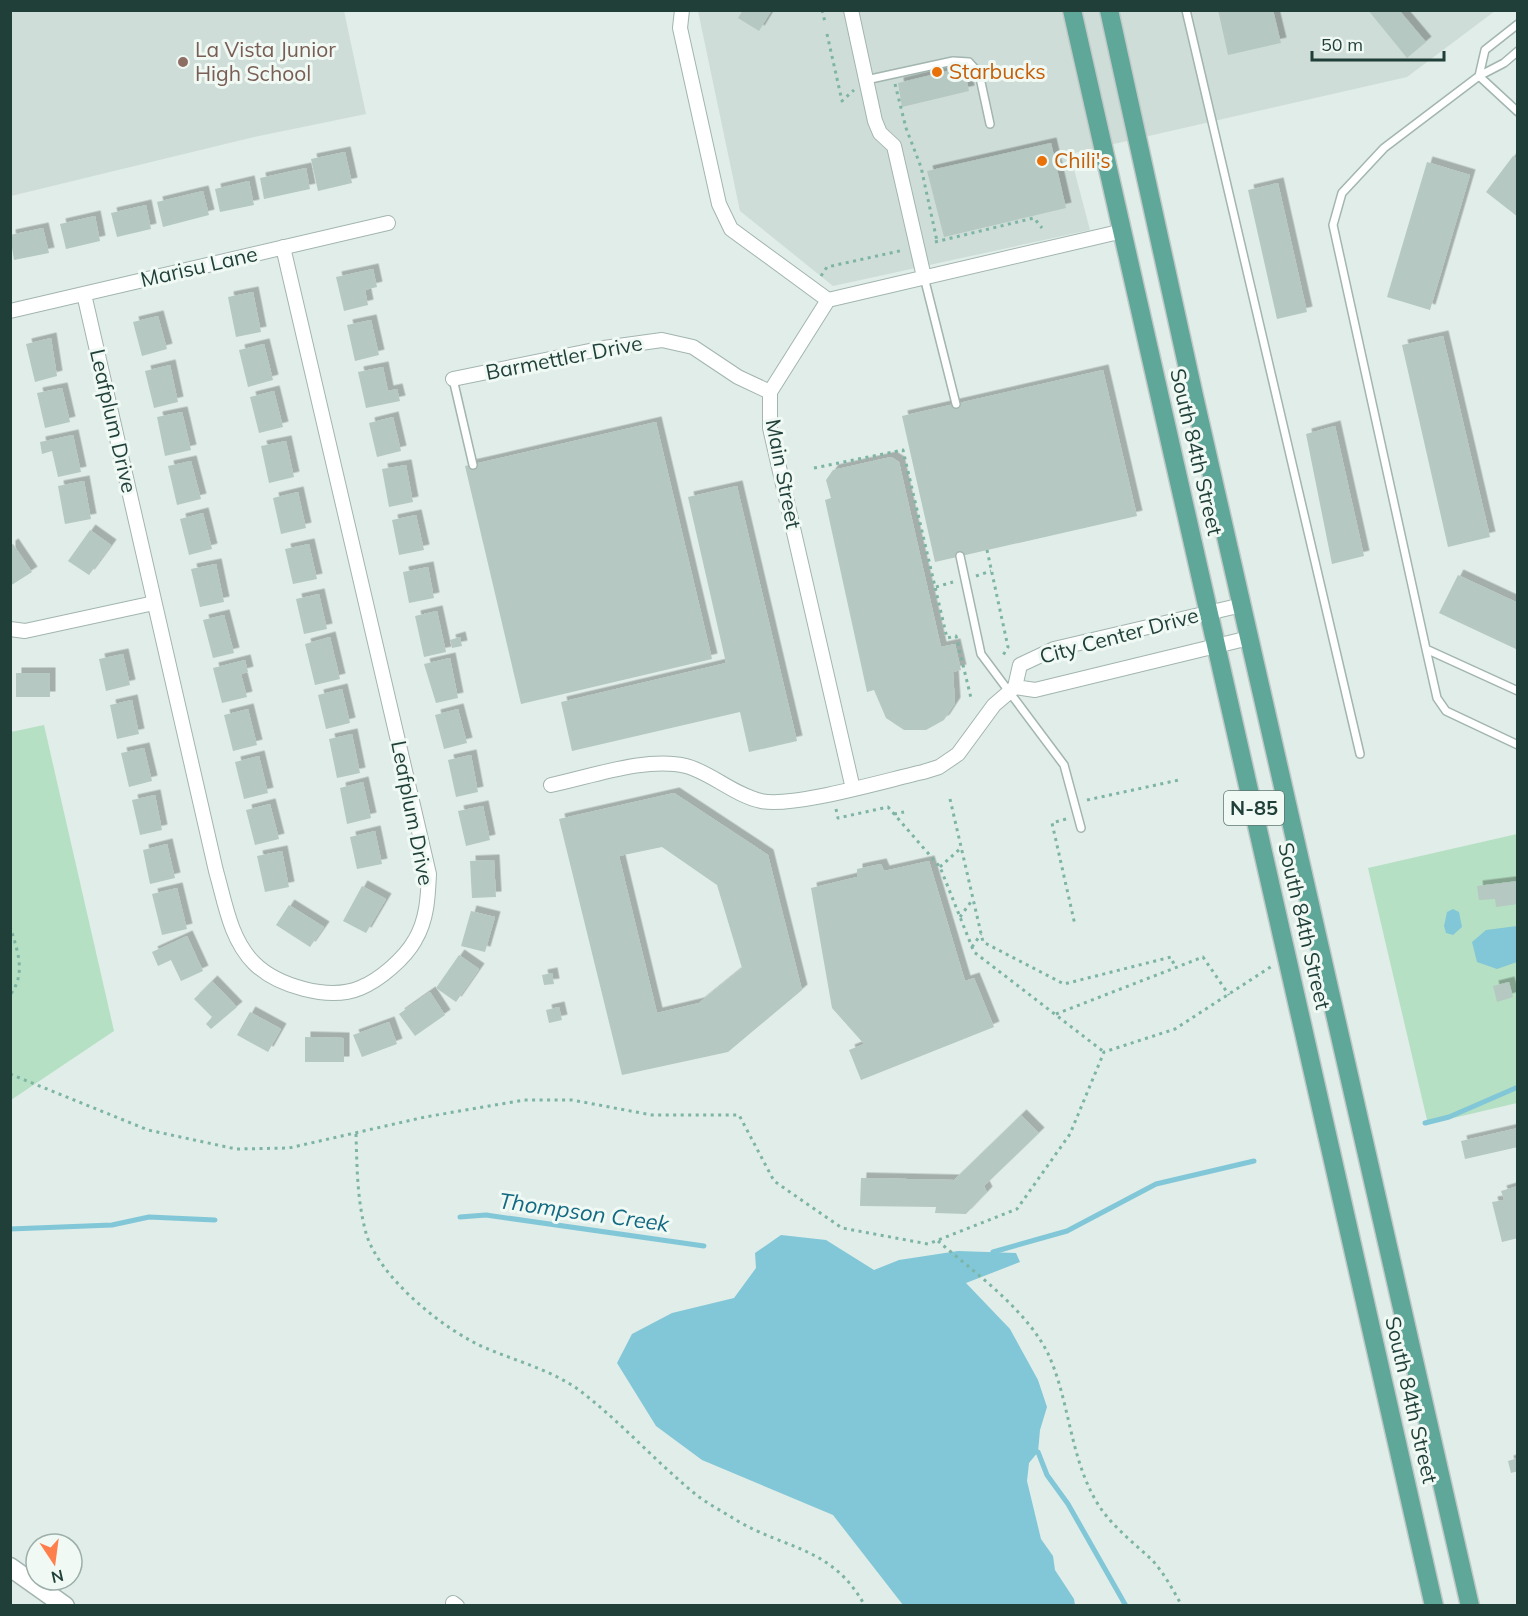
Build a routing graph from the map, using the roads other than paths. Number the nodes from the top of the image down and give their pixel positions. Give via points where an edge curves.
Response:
1 (682, 10) edge
2 (851, 10) edge
3 (1072, 10) edge
4 (1109, 10) edge
5 (1186, 10) edge
6 (1518, 24) edge
7 (1518, 51) edge
8 (1479, 76) junction
9 (861, 84) junction
10 (1518, 112) edge
11 (990, 124) dead end
12 (388, 223) dead end
13 (1123, 231) junction
14 (283, 247) junction
15 (924, 277) junction
16 (84, 294) junction
17 (828, 300) junction
18 (10, 311) edge
19 (453, 379) joint
20 (770, 392) junction
21 (956, 404) dead end
22 (472, 465) dead end
23 (960, 556) dead end
24 (154, 603) junction
25 (1242, 605) junction
26 (1210, 613) junction
27 (10, 629) edge
28 (1249, 638) junction
29 (1217, 645) junction
30 (1426, 649) junction
31 (1011, 690) junction
32 (1518, 691) edge
33 (1518, 745) edge
34 (1360, 754) dead end
35 (551, 785) dead end
36 (853, 789) junction
37 (1081, 828) dead end
38 (10, 1567) edge
39 (65, 1605) edge
40 (1434, 1605) edge
41 (1470, 1605) edge

1 - 17 street via 680,28 719,204 731,229
2 - 9 street
3 - 13 main road, South 84th Street / N-85
4 - 25 main road, South 84th Street / N-85
5 - 34 lane
6 - 8 lane via 1485,50
7 - 8 lane
8 - 10 lane
8 - 30 lane via 1384,148 1342,193 1334,225
9 - 11 lane via 965,61 979,73
9 - 15 street via 877,127 894,146
12 - 14 street, Marisu Lane
13 - 15 street
13 - 26 main road, South 84th Street / N-85
14 - 16 street, Marisu Lane
14 - 24 street, Leafplum Drive via 429,874 428,905 415,941 389,970 360,989 321,993 284,983 254,963 233,933
15 - 17 street
15 - 21 lane
16 - 18 street, Marisu Lane
16 - 24 street, Leafplum Drive
17 - 20 street, Main Street
19 - 20 street, Barmettler Drive via 662,340 693,347 738,377
19 - 22 lane
20 - 36 street, Main Street via 770,428
23 - 31 lane via 981,654
24 - 27 street via 25,631
25 - 26 street, City Center Drive
25 - 28 main road, South 84th Street / N-85
26 - 29 main road, South 84th Street / N-85
26 - 31 street, City Center Drive via 1054,649 1020,665
28 - 29 street, City Center Drive
28 - 41 main road, South 84th Street / N-85
29 - 31 street, City Center Drive via 1035,690
29 - 40 main road, South 84th Street / N-85
30 - 32 lane
30 - 33 lane via 1437,698 1446,711
31 - 36 street, City Center Drive via 950,760 922,772
31 - 37 lane via 1064,765
35 - 36 street, City Center Drive via 653,763 687,766 726,788 761,801 789,801
38 - 39 street

